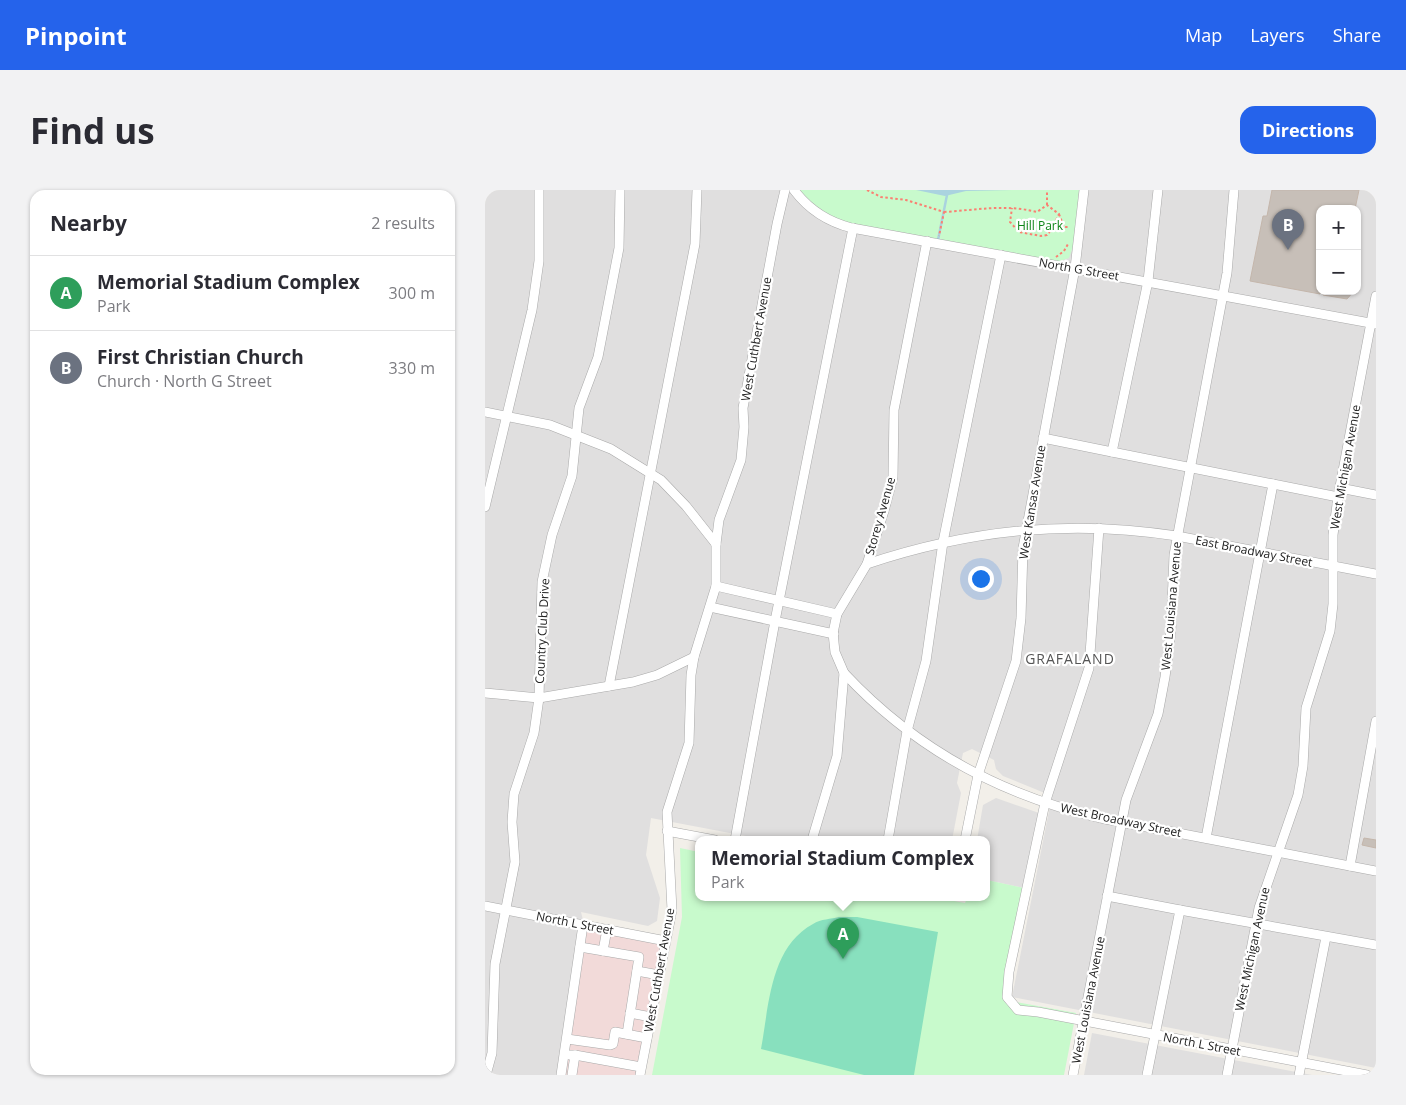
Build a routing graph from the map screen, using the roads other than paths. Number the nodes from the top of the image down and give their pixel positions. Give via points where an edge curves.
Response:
1 (539, 190) edge
2 (620, 190) edge
3 (697, 190) edge
4 (785, 190) edge
5 (794, 190) edge
6 (1084, 190) edge
7 (1158, 190) edge
8 (1234, 190) edge
9 (853, 228) junction
10 (927, 241) junction
11 (1001, 255) junction
12 (1075, 268) junction
13 (1148, 281) junction
14 (1223, 295) junction
15 (1376, 296) edge
16 (1373, 324) edge
17 (485, 412) edge
18 (507, 417) junction
19 (576, 435) junction
20 (1043, 438) junction
21 (1112, 452) junction
22 (1190, 468) junction
23 (651, 474) junction
24 (1273, 484) junction
25 (1339, 492) junction
26 (1376, 495) edge
27 (485, 507) edge
28 (1099, 528) junction
29 (1026, 530) junction
30 (1177, 536) junction
31 (943, 542) junction
32 (716, 544) junction
33 (1261, 552) junction
34 (867, 564) junction
35 (1334, 566) junction
36 (1376, 574) edge
37 (716, 586) junction
38 (779, 601) junction
39 (710, 607) junction
40 (837, 614) junction
41 (775, 622) junction
42 (834, 634) junction
43 (694, 657) junction
44 (844, 673) junction
45 (609, 686) junction
46 (485, 693) edge
47 (539, 698) junction
48 (1376, 721) edge
49 (907, 731) junction
50 (978, 774) junction
51 (1045, 803) junction
52 (1122, 822) junction
53 (667, 831) junction
54 (695, 836) edge
55 (736, 836) edge
56 (813, 836) edge
57 (889, 836) edge
58 (966, 836) edge
59 (1206, 838) junction
60 (1279, 852) junction
61 (1349, 866) junction
62 (1376, 871) edge
63 (1107, 896) junction
64 (485, 906) edge
65 (506, 910) junction
66 (1180, 910) junction
67 (1256, 924) junction
68 (583, 925) junction
69 (607, 929) junction
70 (1327, 937) junction
71 (666, 941) junction
72 (1376, 945) edge
73 (580, 947) junction
74 (603, 950) junction
75 (637, 971) junction
76 (659, 974) junction
77 (631, 1013) junction
78 (651, 1017) junction
79 (1084, 1021) junction
80 (627, 1034) junction
81 (1155, 1035) junction
82 (567, 1038) junction
83 (647, 1038) junction
84 (1232, 1049) junction
85 (564, 1054) junction
86 (575, 1055) junction
87 (1301, 1062) junction
88 (641, 1071) edge
89 (486, 1075) edge
90 (561, 1075) edge
91 (572, 1075) edge
92 (1073, 1075) edge
93 (1147, 1075) edge
94 (1227, 1075) edge
95 (1299, 1075) edge
96 (1367, 1075) edge

1 - 18 street via 539,261 532,310
2 - 19 street, Country Club Drive via 619,248 598,357 579,408
3 - 23 street via 695,244
4 - 32 street, West Cuthbert Avenue via 743,408 741,460 719,520
5 - 9 street, North G Street via 817,213
6 - 12 street, West Kansas Avenue
7 - 13 street
8 - 14 street, West Louisiana Avenue
9 - 10 street, North G Street
9 - 38 street
10 - 11 street, North G Street
10 - 34 street, Storey Avenue via 894,410 893,476
11 - 12 street, North G Street
11 - 31 street
12 - 13 street, North G Street
12 - 20 street, West Kansas Avenue
13 - 14 street, North G Street
13 - 21 street
14 - 16 street, North G Street
14 - 22 street, West Louisiana Avenue
15 - 16 street, West Michigan Avenue
16 - 25 street, West Michigan Avenue
17 - 18 street
18 - 19 street via 550,425
18 - 27 street
19 - 23 street via 611,449
19 - 47 street, Country Club Drive via 572,476 552,535 542,582
20 - 21 street
20 - 29 street, West Kansas Avenue
21 - 22 street
22 - 24 street
22 - 30 street, West Louisiana Avenue
23 - 32 street via 686,506
23 - 45 street
24 - 25 street
24 - 33 street
25 - 26 street
25 - 35 street, West Michigan Avenue via 1333,535
28 - 29 street, East Broadway Street
28 - 30 street, East Broadway Street
28 - 51 street via 1089,668
29 - 31 street, East Broadway Street
29 - 50 street, West Kansas Avenue via 1016,661
30 - 33 street, East Broadway Street
30 - 52 street, West Louisiana Avenue via 1171,631 1158,714 1132,784
31 - 34 street, East Broadway Street
31 - 49 street via 926,661
32 - 37 street, West Cuthbert Avenue
33 - 35 street, East Broadway Street
33 - 59 street
34 - 40 street, Storey Avenue
35 - 36 street, East Broadway Street
35 - 60 street, West Michigan Avenue via 1330,631 1305,708 1303,766 1298,795
37 - 38 street
37 - 39 street, West Cuthbert Avenue
38 - 40 street
38 - 41 street
39 - 41 street
39 - 43 street, West Cuthbert Avenue
40 - 42 street, Storey Avenue
41 - 42 street
41 - 55 street
42 - 44 street, Storey Avenue via 835,652
43 - 45 street via 657,675
43 - 53 street, West Cuthbert Avenue via 689,742 667,812
44 - 49 street, West Broadway Street via 867,698
44 - 56 street, Storey Avenue via 837,756
45 - 47 street
46 - 47 street
47 - 65 street, Country Club Drive via 535,733 514,794 515,862
48 - 61 street
49 - 50 street, West Broadway Street
49 - 57 street
50 - 51 street, West Broadway Street
50 - 58 street, West Kansas Avenue
51 - 52 street, West Broadway Street
51 - 79 street, North L Street via 1009,972 1007,997 1018,1010
52 - 59 street, West Broadway Street
52 - 63 street, West Louisiana Avenue
53 - 54 street
53 - 71 street, West Cuthbert Avenue via 671,910
59 - 60 street, West Broadway Street
60 - 61 street, West Broadway Street
60 - 67 street, West Michigan Avenue via 1265,887
61 - 62 street, West Broadway Street
63 - 66 street
63 - 79 street, West Louisiana Avenue
64 - 65 street, North L Street
65 - 68 street, North L Street
65 - 89 street, Country Club Drive via 495,964 492,1053
66 - 67 street
66 - 81 street
67 - 70 street
67 - 84 street, West Michigan Avenue
68 - 69 street, North L Street
68 - 73 street
69 - 71 street, North L Street
69 - 74 street
70 - 72 street
70 - 87 street
71 - 76 street, West Cuthbert Avenue
73 - 74 street
73 - 82 street
74 - 75 street via 637,956
75 - 76 street
75 - 77 street
76 - 78 street, West Cuthbert Avenue
77 - 78 street
77 - 80 street
78 - 83 street, West Cuthbert Avenue
79 - 81 street, North L Street
79 - 92 street, West Louisiana Avenue
80 - 82 street via 615,1032 610,1045
80 - 83 street
81 - 84 street, North L Street
81 - 93 street
82 - 85 street
83 - 88 street, West Cuthbert Avenue
84 - 87 street, North L Street
84 - 94 street, West Michigan Avenue
85 - 86 street
85 - 90 street
86 - 88 street
86 - 91 street
87 - 95 street
87 - 96 street, North L Street

